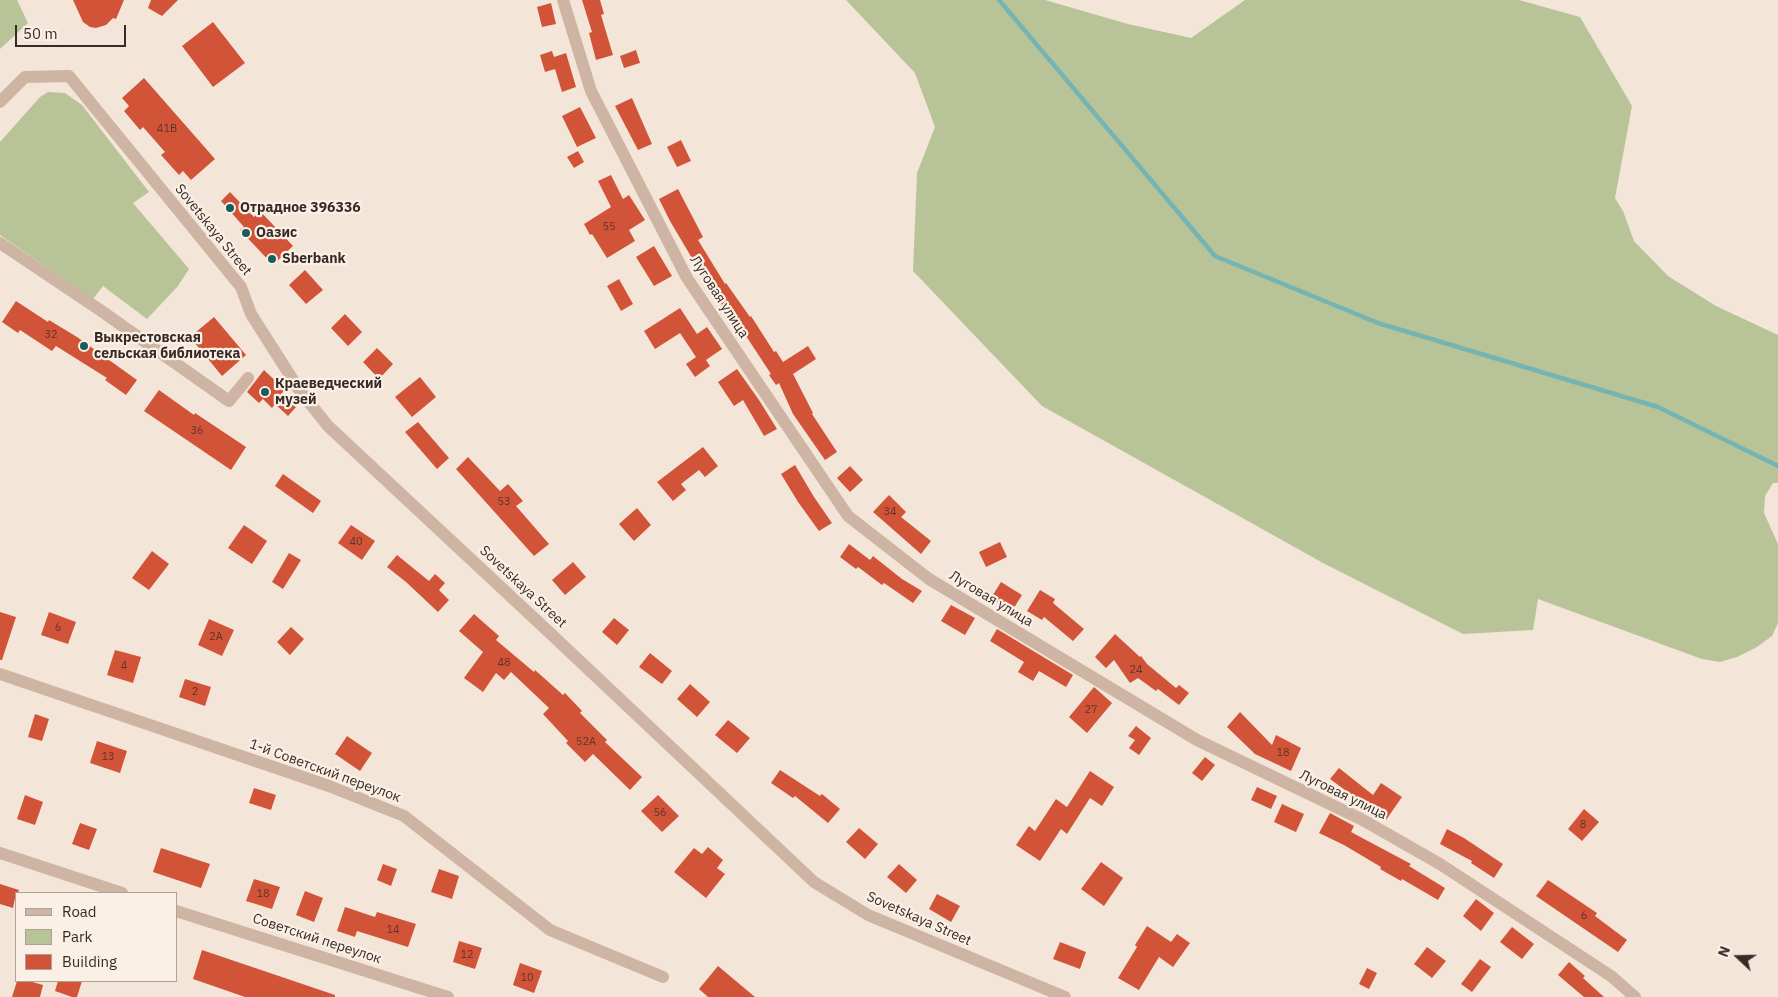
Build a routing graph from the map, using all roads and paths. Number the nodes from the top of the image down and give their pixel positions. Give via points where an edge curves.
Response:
1 (563, 0) edge
2 (0, 102) edge
3 (0, 243) edge
4 (248, 378) dead end
5 (0, 674) edge
6 (0, 853) edge
7 (119, 892) edge
8 (178, 912) edge
9 (663, 977) dead end
10 (448, 997) edge
11 (1065, 997) edge
12 (1634, 997) edge

1 - 12 street, Луговая улица via 591,91 687,278 848,516 929,579 1197,740 1361,819 1440,864 1611,976
2 - 11 street, Sovetskaya Street via 25,77 69,76 241,287 251,314 300,391 328,426 814,882 868,915
3 - 4 street via 229,401
5 - 9 street, 1-й Советский переулок via 330,786 404,816 550,930
6 - 7 street
8 - 10 street, Советский переулок

